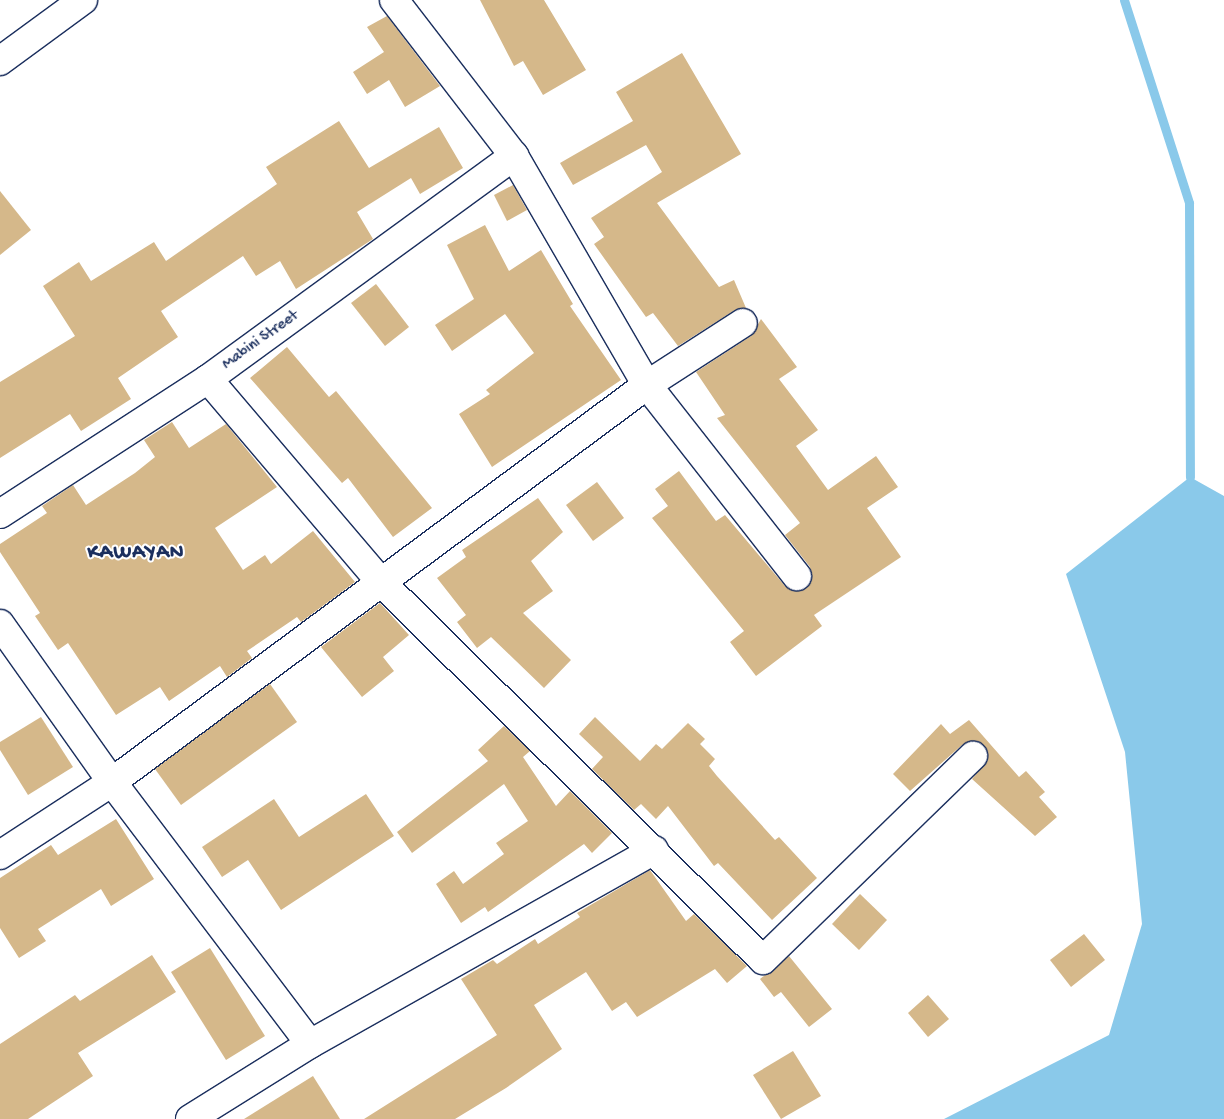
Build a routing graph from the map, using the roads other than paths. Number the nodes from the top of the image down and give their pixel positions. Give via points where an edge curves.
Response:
1 (83, 0) edge
2 (394, 0) edge
3 (0, 61) edge
4 (514, 156) junction
5 (743, 324) dead end
6 (208, 379) junction
7 (647, 384) junction
8 (0, 514) edge
9 (797, 576) dead end
10 (380, 582) junction
11 (0, 624) edge
12 (973, 756) dead end
13 (112, 782) junction
14 (654, 850) junction
15 (0, 856) edge
16 (310, 1044) junction
17 (190, 1119) edge

1 - 3 street
2 - 4 street
4 - 6 street, Mabini Street
4 - 7 street
5 - 7 street
6 - 8 street, Mabini Street
6 - 10 street
7 - 9 street
7 - 10 street
10 - 13 street
10 - 14 street
11 - 13 street
12 - 14 street via 763,960
13 - 15 street
13 - 16 street
14 - 16 street
16 - 17 street

